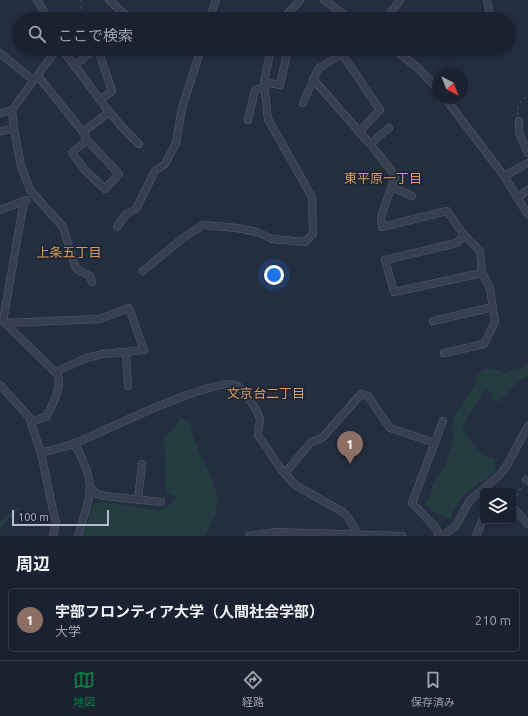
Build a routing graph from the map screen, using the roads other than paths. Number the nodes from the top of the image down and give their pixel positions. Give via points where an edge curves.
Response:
1 (37, 0) edge
2 (109, 0) edge
3 (216, 0) edge
4 (300, 0) edge
5 (324, 0) edge
6 (400, 0) edge
7 (487, 0) edge
8 (44, 12) edge
9 (122, 12) edge
10 (212, 12) edge
11 (289, 12) edge
12 (340, 12) edge
13 (391, 12) edge
14 (490, 12) edge
15 (0, 53) edge
16 (52, 56) edge
17 (67, 56) edge
18 (87, 56) edge
19 (100, 56) edge
20 (198, 56) edge
21 (270, 56) edge
22 (286, 56) edge
23 (338, 56) edge
24 (348, 56) edge
25 (403, 56) edge
26 (75, 65) junction
27 (35, 78) junction
28 (313, 79) junction
29 (432, 83) edge
30 (264, 84) junction
31 (101, 100) junction
32 (303, 103) dead end
33 (450, 104) edge
34 (12, 110) junction
35 (109, 112) junction
36 (0, 113) edge
37 (248, 120) dead end
38 (519, 121) road end
39 (389, 128) dead end
40 (14, 129) junction
41 (0, 131) edge
42 (83, 132) junction
43 (359, 132) junction
44 (87, 140) junction
45 (139, 144) dead end
46 (370, 144) junction
47 (528, 153) edge
48 (528, 163) edge
49 (504, 176) junction
50 (392, 187) junction
51 (528, 190) edge
52 (33, 195) junction
53 (412, 196) dead end
54 (518, 197) junction
55 (24, 201) junction
56 (0, 210) edge
57 (528, 215) edge
58 (117, 227) dead end
59 (464, 235) junction
60 (143, 271) dead end
61 (482, 273) junction
62 (92, 282) dead end
63 (493, 307) junction
64 (433, 321) dead end
65 (4, 323) junction
66 (126, 352) junction
67 (444, 353) dead end
68 (56, 372) junction
69 (0, 384) edge
70 (128, 386) dead end
71 (443, 421) dead end
72 (31, 422) junction
73 (528, 426) edge
74 (74, 443) junction
75 (435, 443) junction
76 (41, 453) junction
77 (142, 464) dead end
78 (285, 473) junction
79 (91, 488) junction
80 (138, 500) junction
81 (161, 502) dead end
82 (516, 511) edge
83 (481, 524) edge
84 (528, 524) edge
85 (357, 534) junction
86 (53, 536) edge
87 (78, 536) edge
88 (250, 536) edge
89 (402, 536) edge
90 (440, 536) edge
91 (476, 536) edge

1 - 8 street
2 - 9 street
3 - 10 street
4 - 11 street
5 - 12 street
6 - 13 street
7 - 14 street
15 - 27 street
16 - 27 street
17 - 26 street
18 - 26 street
19 - 31 street via 112,91
20 - 58 street via 182,108 176,143 164,164 155,171 136,209 126,214
21 - 30 street
22 - 30 street via 280,86
23 - 28 street via 318,69
24 - 43 street via 380,110
25 - 29 street
26 - 31 street
27 - 34 street
27 - 42 street
28 - 32 street
28 - 43 street
30 - 37 street via 255,90
30 - 60 street via 271,127 312,197 313,234 310,239 305,242 272,239 257,232 237,228 203,226 183,238
31 - 35 street
33 - 49 street
34 - 36 street
34 - 40 street
35 - 42 street
35 - 45 street
38 - 47 street via 519,133
39 - 46 street
40 - 41 street
40 - 52 street via 21,166
42 - 44 street
43 - 46 street
44 - 44 street via 119,174 105,189 72,153
46 - 50 street via 395,177
48 - 49 street
49 - 54 street
50 - 53 street
50 - 59 street via 381,218 382,227 447,211
51 - 54 street
52 - 55 street
52 - 62 street via 63,227 75,266 90,276
54 - 57 street
55 - 56 street
55 - 65 street via 2,321
59 - 61 street via 480,251
59 - 61 street via 457,243 386,260 394,292
61 - 63 street via 490,288
63 - 64 street
63 - 67 street via 495,322 484,344
65 - 66 street via 99,319 129,308 144,350
65 - 68 street
66 - 68 street via 86,358
66 - 70 street
68 - 72 street via 60,380 59,387 47,416
69 - 72 street via 23,408
71 - 75 street
72 - 76 street
73 - 90 street via 500,475 470,500 455,527
74 - 76 street
74 - 78 street via 166,404 221,384 229,384 241,389 258,414 258,435
74 - 79 street via 89,475
75 - 78 street via 390,428 368,396 361,394 322,438 311,442
75 - 90 street via 412,503 436,528
76 - 86 street via 56,522
77 - 80 street
78 - 85 street via 304,492 343,512
79 - 80 street via 97,494
79 - 87 street
80 - 81 street
82 - 84 street
83 - 91 street
85 - 88 street via 265,532
85 - 89 street

